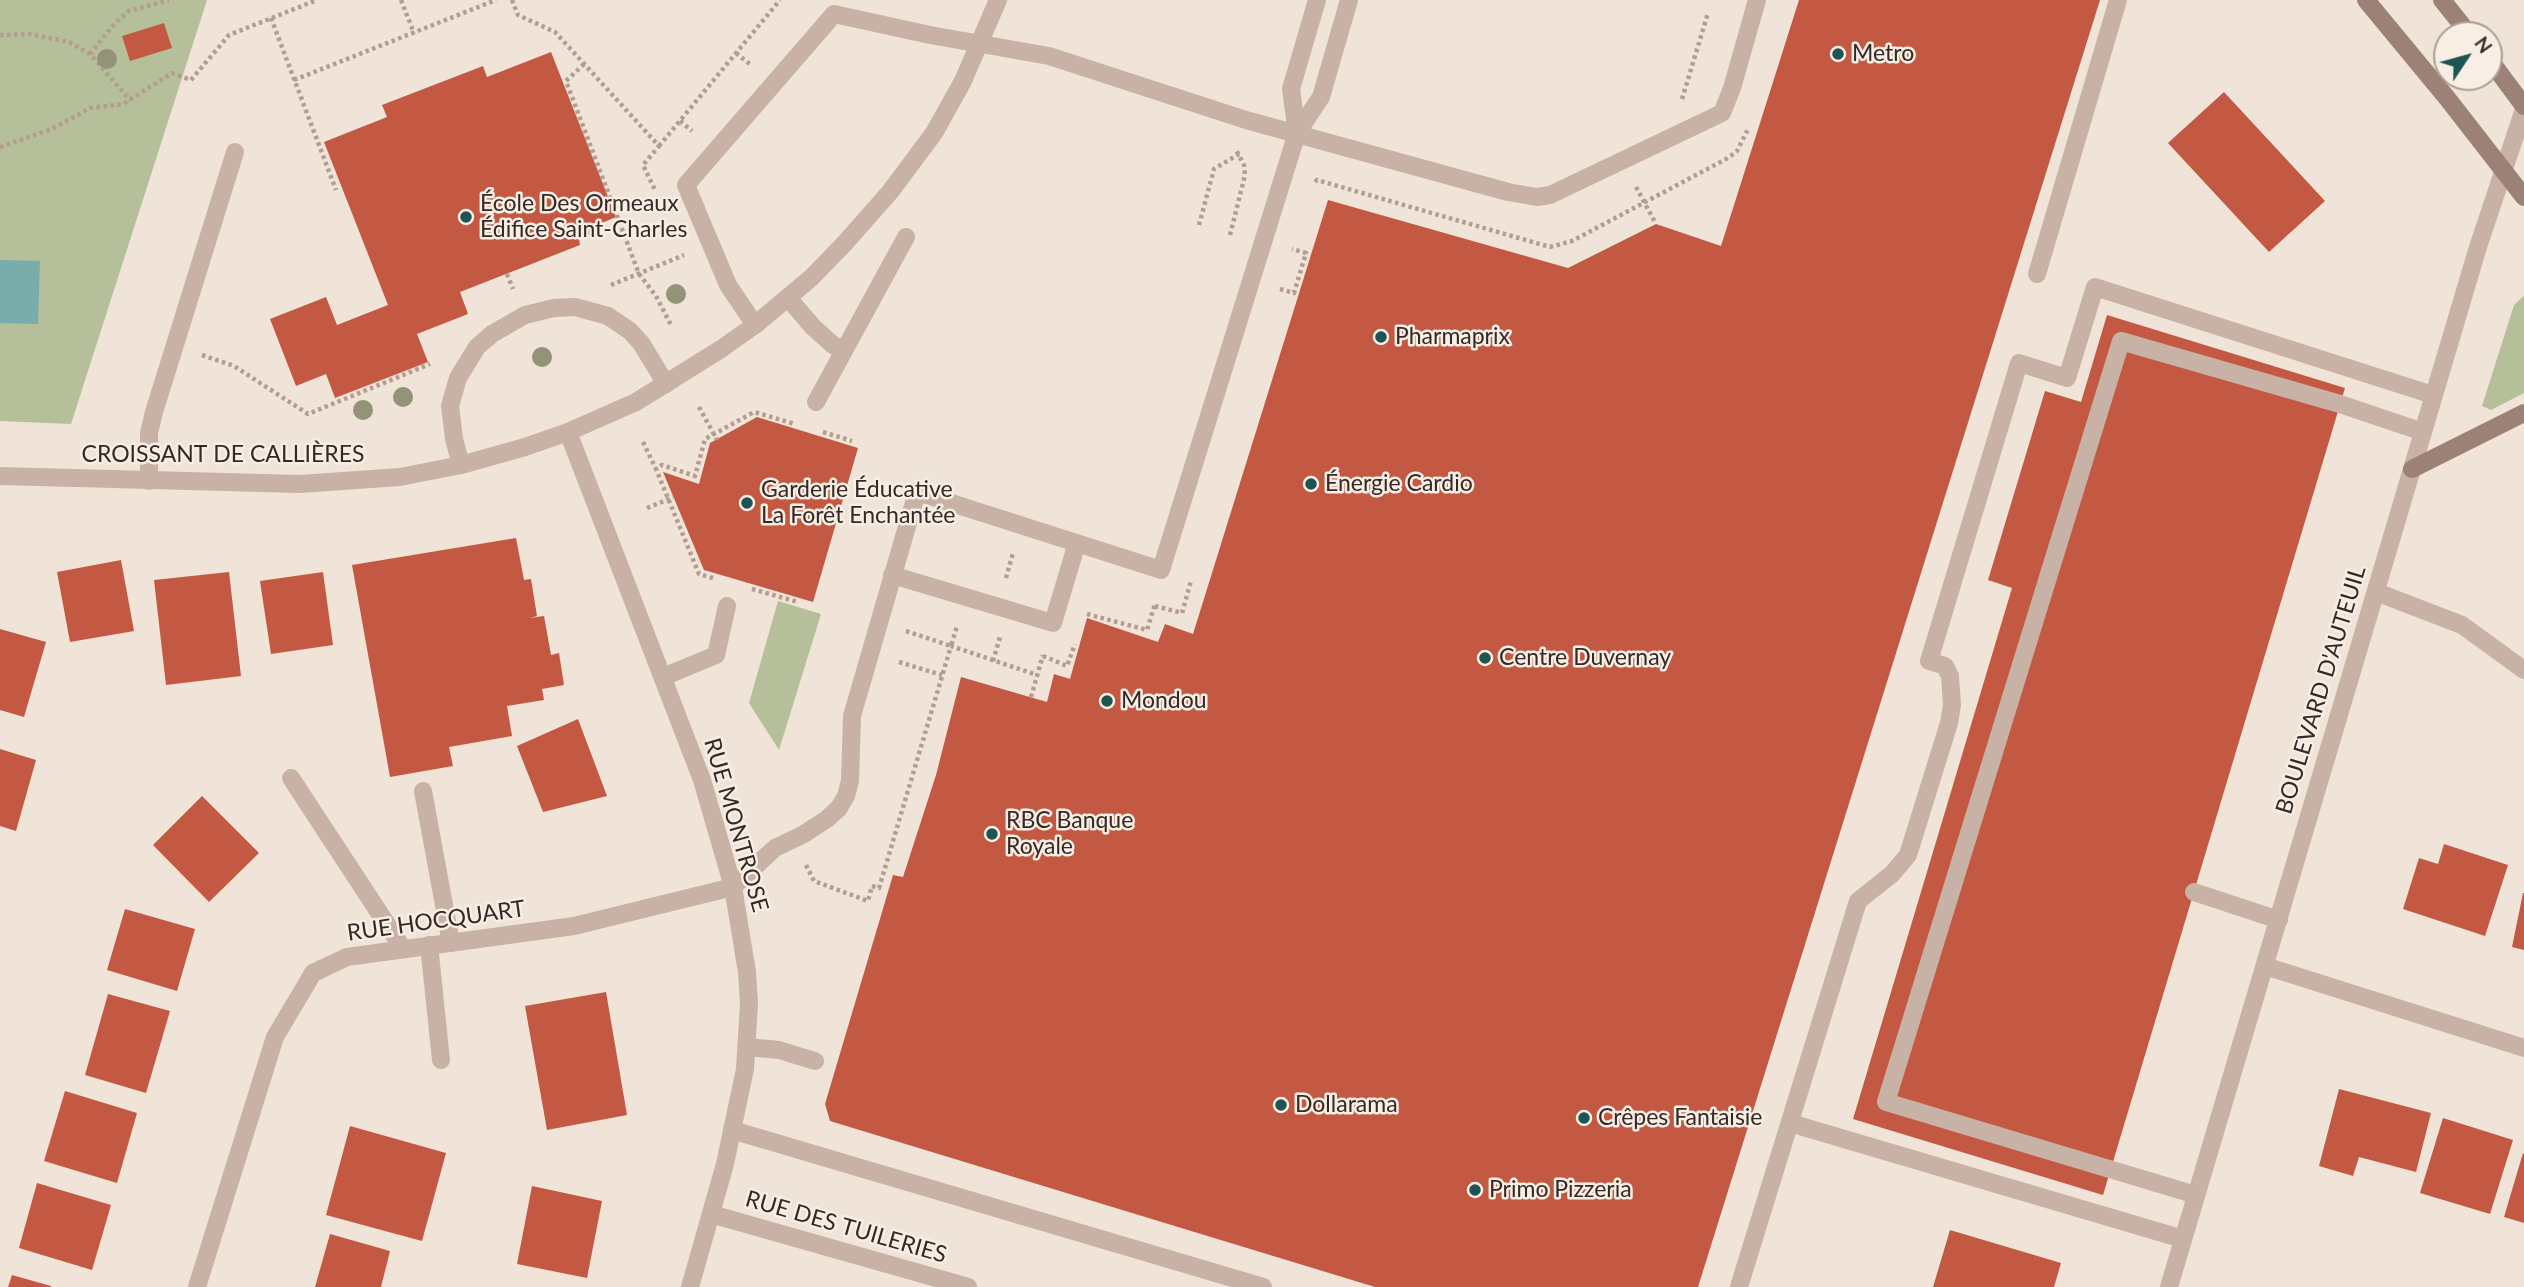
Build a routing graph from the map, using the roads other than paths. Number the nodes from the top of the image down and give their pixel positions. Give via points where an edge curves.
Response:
1 (998, 0) edge
2 (1317, 0) edge
3 (1349, 0) edge
4 (1757, 0) edge
5 (2118, 0) edge
6 (2367, 0) edge
7 (2442, 0) edge
8 (2459, 21) edge
9 (981, 42) junction
10 (2503, 79) edge
11 (2524, 108) edge
12 (1297, 133) junction
13 (235, 152) dead end
14 (2505, 171) junction
15 (2524, 197) edge
16 (906, 237) dead end
17 (2038, 274) dead end
18 (788, 298) junction
19 (755, 325) junction
20 (844, 350) junction
21 (666, 384) junction
22 (2433, 395) junction
23 (816, 402) dead end
24 (2524, 413) edge
25 (568, 432) junction
26 (2423, 432) junction
27 (461, 465) junction
28 (2412, 468) junction
29 (0, 476) edge
30 (149, 481) junction
31 (1077, 543) junction
32 (892, 575) junction
33 (2376, 592) junction
34 (727, 606) dead end
35 (2524, 670) edge
36 (663, 677) junction
37 (291, 778) dead end
38 (423, 790) dead end
39 (733, 887) junction
40 (2194, 892) dead end
41 (2279, 920) junction
42 (451, 943) junction
43 (429, 945) junction
44 (403, 949) junction
45 (2265, 966) junction
46 (747, 1047) junction
47 (2524, 1048) edge
48 (442, 1060) dead end
49 (815, 1061) dead end
50 (1790, 1123) junction
51 (732, 1130) junction
52 (2196, 1195) junction
53 (711, 1214) junction
54 (2183, 1239) junction
55 (197, 1287) edge
56 (690, 1287) edge
57 (968, 1287) edge
58 (1263, 1287) edge
59 (1739, 1287) edge
60 (2169, 1287) edge

1 - 9 street, CROISSANT DE CALLIÈRES
2 - 12 street via 1291,89
3 - 12 street via 1321,97
4 - 12 street via 1722,113 1550,195 1507,192
5 - 17 street
6 - 14 street
7 - 8 street
9 - 12 street via 1049,56
9 - 18 street, CROISSANT DE CALLIÈRES via 949,107 905,173 844,244
9 - 19 street via 834,13 686,186 728,285
10 - 11 street
11 - 14 street, BOULEVARD D'AUTEUIL
12 - 31 street via 1161,570
13 - 30 street via 154,412
14 - 15 street
14 - 22 street, BOULEVARD D'AUTEUIL
16 - 20 street
18 - 19 street, CROISSANT DE CALLIÈRES
18 - 20 street via 813,327
19 - 21 street, CROISSANT DE CALLIÈRES
20 - 23 street
21 - 25 street, CROISSANT DE CALLIÈRES
21 - 27 street via 641,343 608,316 575,307 525,315 477,347 458,378 450,406
22 - 26 street, BOULEVARD D'AUTEUIL
22 - 50 street via 2095,287 2067,378 2019,363 1929,661 1945,666 1950,676 1949,723 1908,855 1858,901
24 - 28 street
25 - 27 street, CROISSANT DE CALLIÈRES
25 - 36 street, RUE MONTROSE
26 - 28 street, BOULEVARD D'AUTEUIL
26 - 52 street via 2121,341 1886,1102
27 - 30 street, CROISSANT DE CALLIÈRES via 400,477 324,484
28 - 33 street, BOULEVARD D'AUTEUIL
29 - 30 street, CROISSANT DE CALLIÈRES
31 - 32 street via 1053,623
31 - 32 street via 917,492
32 - 39 street via 852,716 850,781 839,808 775,848
33 - 35 street via 2462,625
33 - 41 street, BOULEVARD D'AUTEUIL
34 - 36 street via 716,654
36 - 39 street, RUE MONTROSE via 702,780
37 - 44 street
38 - 42 street
39 - 42 street, RUE HOCQUART via 574,926
39 - 46 street, RUE MONTROSE via 747,972
40 - 41 street
41 - 45 street, BOULEVARD D'AUTEUIL
42 - 43 street, RUE HOCQUART
43 - 44 street, RUE HOCQUART
43 - 48 street
44 - 55 street, RUE HOCQUART via 347,957 313,973 275,1037
45 - 47 street
45 - 52 street, BOULEVARD D'AUTEUIL
46 - 49 street via 779,1050
46 - 51 street, RUE MONTROSE
50 - 54 street
50 - 59 street
51 - 53 street, RUE MONTROSE
51 - 58 street
52 - 54 street, BOULEVARD D'AUTEUIL
53 - 56 street, RUE MONTROSE
53 - 57 street, RUE DES TUILERIES
54 - 60 street, BOULEVARD D'AUTEUIL

